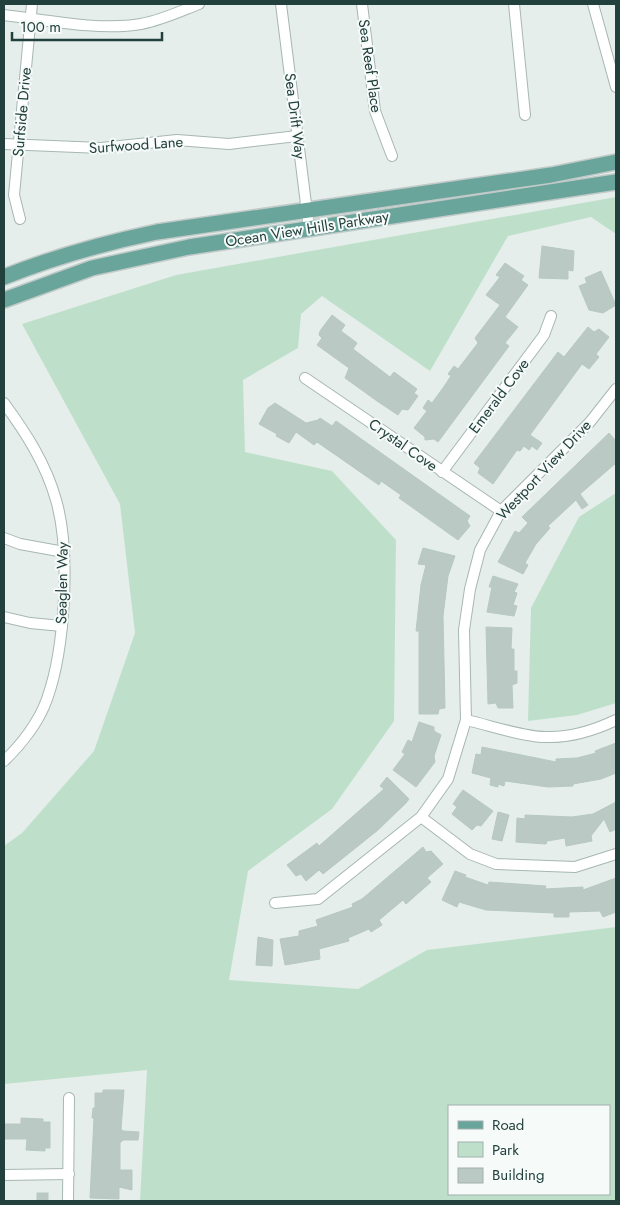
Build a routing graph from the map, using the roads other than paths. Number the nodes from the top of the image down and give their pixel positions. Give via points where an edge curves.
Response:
1 (32, 4) edge
2 (199, 4) edge
3 (281, 4) edge
4 (362, 4) edge
5 (514, 4) edge
6 (593, 4) edge
7 (4, 15) edge
8 (31, 18) junction
9 (616, 87) edge
10 (525, 115) dead end
11 (298, 136) junction
12 (4, 144) edge
13 (19, 145) junction
14 (392, 156) dead end
15 (616, 162) edge
16 (616, 182) edge
17 (308, 210) junction
18 (20, 219) dead end
19 (309, 228) junction
20 (4, 277) edge
21 (4, 300) edge
22 (551, 316) dead end
23 (305, 378) dead end
24 (616, 389) edge
25 (4, 403) edge
26 (442, 472) junction
27 (501, 511) junction
28 (4, 538) edge
29 (64, 552) junction
30 (4, 617) edge
31 (62, 626) junction
32 (466, 720) junction
33 (616, 720) edge
34 (4, 761) edge
35 (421, 817) junction
36 (616, 854) edge
37 (275, 903) dead end
38 (69, 1098) dead end
39 (69, 1174) junction
40 (4, 1175) edge
41 (68, 1201) edge

1 - 8 street, Surfside Drive
2 - 8 street via 130,26
3 - 11 street, Sea Drift Way
4 - 14 street, Sea Reef Place via 375,111
5 - 10 street
6 - 9 street
7 - 8 street
8 - 13 street, Surfside Drive
11 - 13 street, Surfwood Lane via 229,144 177,140 101,148
11 - 17 street, Sea Drift Way
12 - 13 street, Surfwood Lane
13 - 18 street, Surfside Drive via 14,195
15 - 17 main road, Ocean View Hills Parkway via 551,175
16 - 19 main road, Ocean View Hills Parkway
17 - 19 street, Sea Drift Way
17 - 20 main road, Ocean View Hills Parkway via 157,232 99,244
19 - 21 main road, Ocean View Hills Parkway via 189,246 119,261 56,279
22 - 26 street, Emerald Cove via 544,335
23 - 26 street, Crystal Cove
24 - 27 street, Westport View Drive via 590,422
25 - 29 street, Seaglen Way via 45,467 56,500
26 - 27 street, Crystal Cove
27 - 32 street, Westport View Drive via 480,550 468,600 464,644
28 - 29 street
29 - 31 street, Seaglen Way
30 - 31 street
31 - 34 street, Seaglen Way via 57,665 47,701 32,728
32 - 33 street via 543,737 593,729
32 - 35 street, Westport View Drive via 448,779
35 - 36 street via 470,854 496,864 574,867
35 - 37 street, Westport View Drive via 318,899
38 - 39 street
39 - 40 street
39 - 41 street

